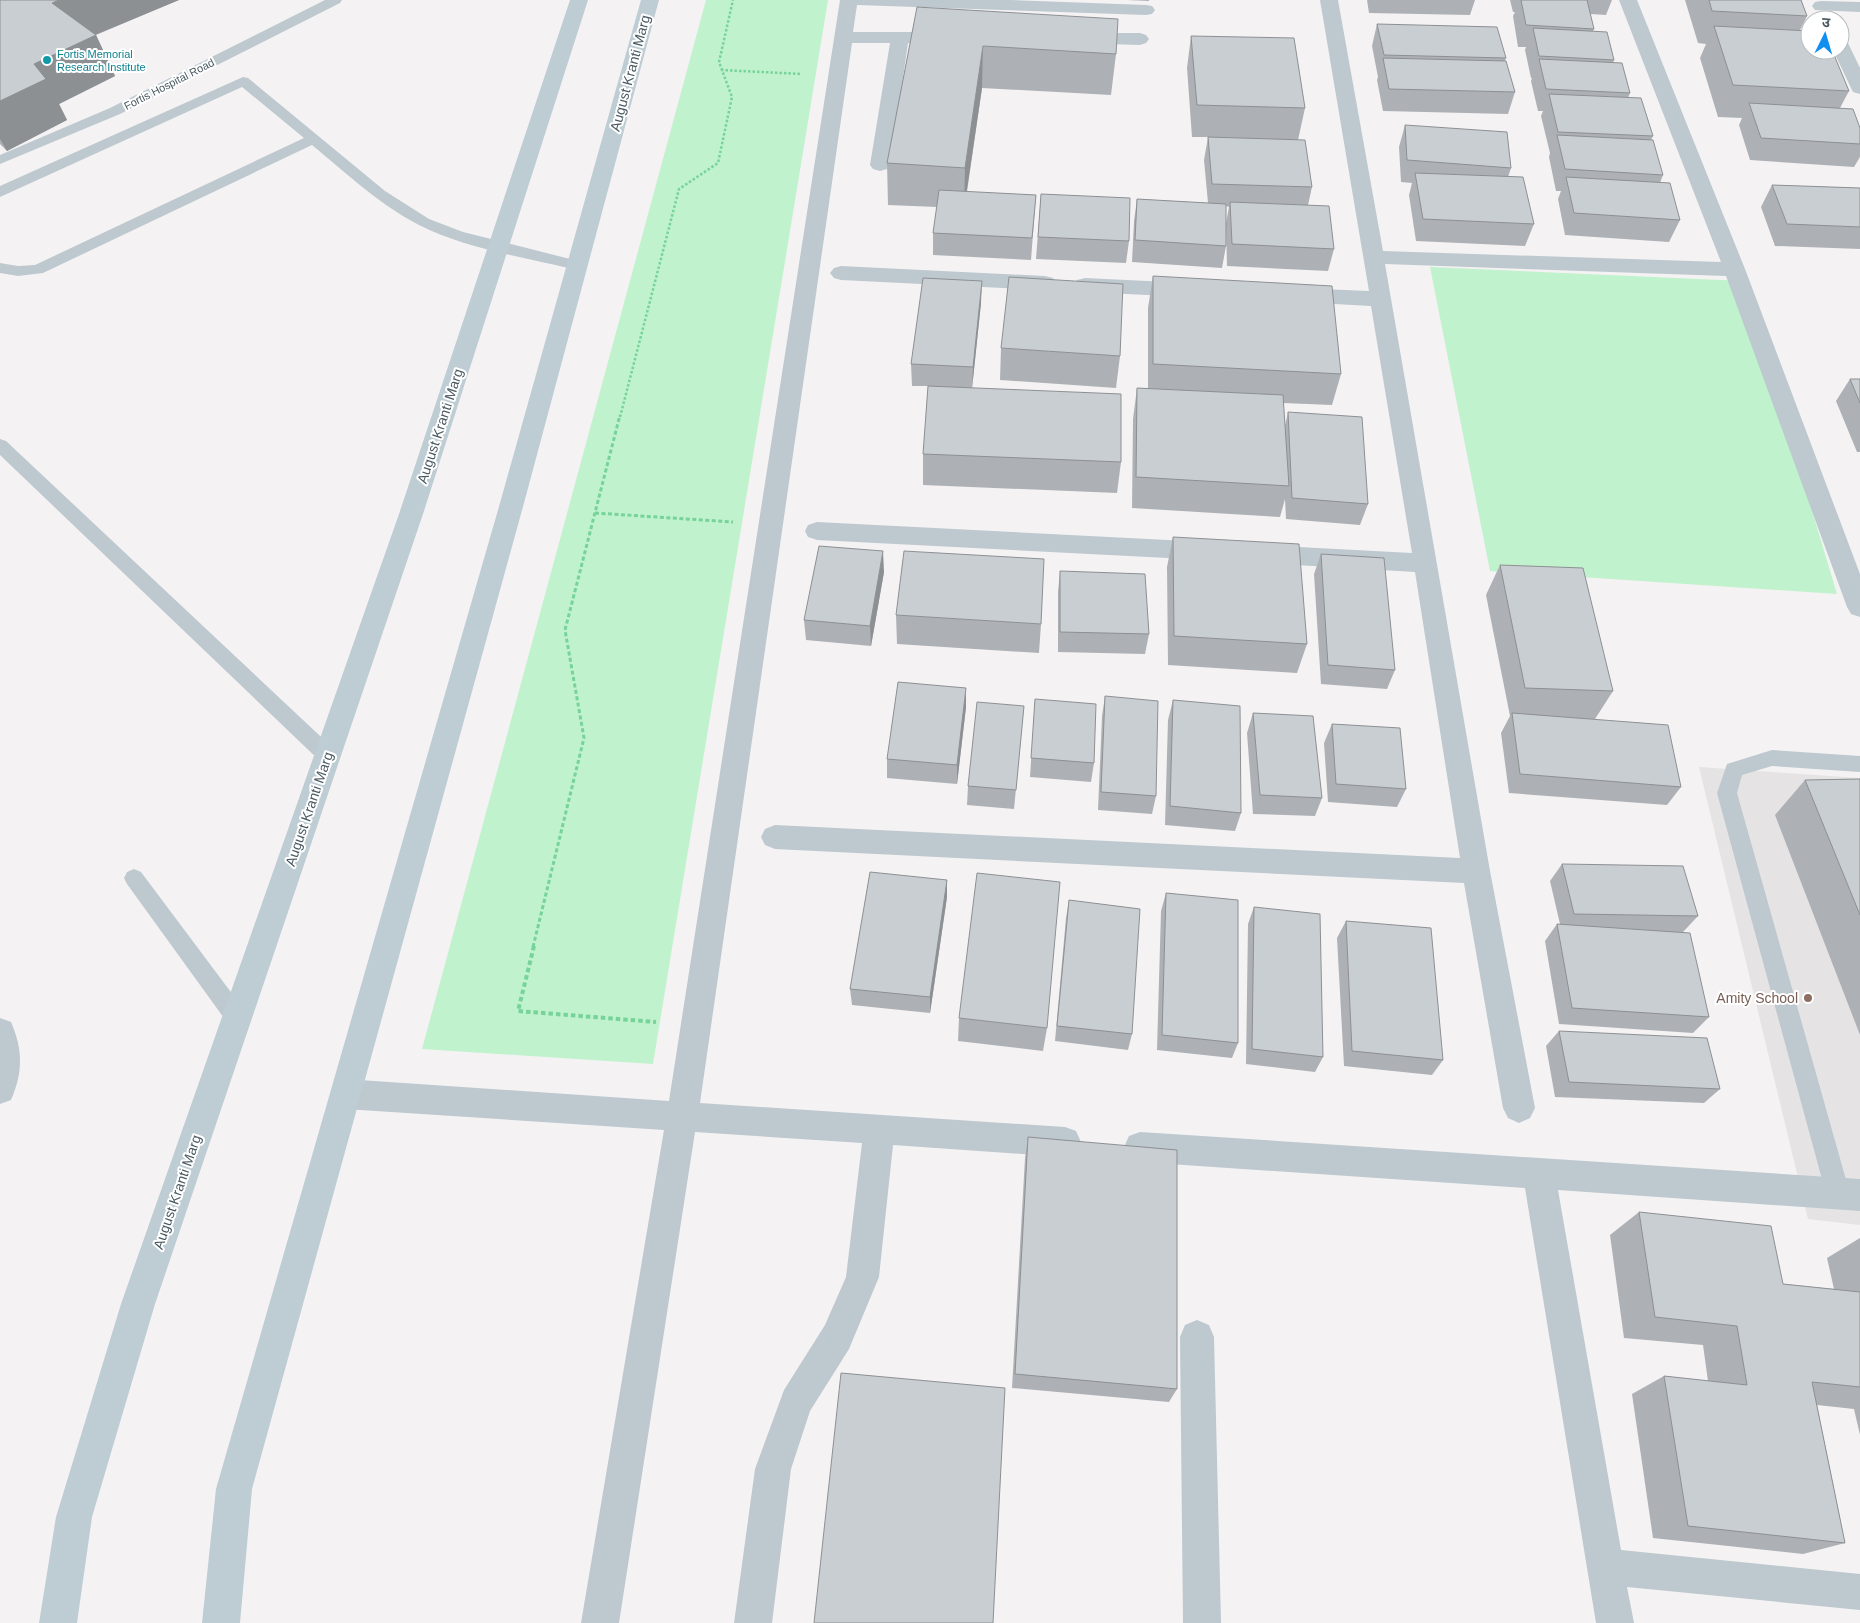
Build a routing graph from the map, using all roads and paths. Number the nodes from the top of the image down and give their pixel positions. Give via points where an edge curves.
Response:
1 (335, 0) edge
2 (579, 0) edge
3 (650, 0) edge
4 (733, 0) edge
5 (849, 0) edge
6 (854, 0) edge
7 (1328, 0) edge
8 (1628, 0) edge
9 (996, 2) edge
10 (1860, 7) edge
11 (1825, 9) edge
12 (1146, 10) dead end
13 (843, 37) junction
14 (900, 38) junction
15 (970, 38) edge
16 (1060, 39) edge
17 (1140, 39) dead end
18 (1847, 60) edge
19 (721, 70) junction
20 (838, 76) junction
21 (1860, 88) edge
22 (314, 140) junction
23 (0, 160) edge
24 (880, 166) dead end
25 (0, 192) edge
26 (499, 247) junction
27 (1373, 257) junction
28 (577, 265) junction
29 (0, 268) edge
30 (1734, 269) junction
31 (841, 273) dead end
32 (1210, 290) edge
33 (1280, 294) edge
34 (1380, 299) junction
35 (0, 445) edge
36 (596, 513) junction
37 (771, 524) junction
38 (817, 531) dead end
39 (1426, 563) junction
40 (1860, 607) edge
41 (328, 756) junction
42 (1860, 764) edge
43 (775, 837) dead end
44 (1476, 871) junction
45 (134, 878) dead end
46 (237, 1018) junction
47 (696, 1025) junction
48 (0, 1032) edge
49 (0, 1090) edge
50 (345, 1094) junction
51 (1519, 1108) dead end
52 (682, 1117) junction
53 (879, 1130) junction
54 (1539, 1174) junction
55 (1849, 1194) edge
56 (1197, 1337) dead end
57 (1606, 1567) junction
58 (1860, 1592) edge
59 (58, 1623) edge
60 (221, 1623) edge
61 (600, 1623) edge
62 (753, 1623) edge
63 (1202, 1623) edge
64 (1615, 1623) edge

1 - 23 lane, Fortis Hospital Road via 115,111
2 - 26 main road, August Kranti Marg
3 - 28 main road, August Kranti Marg
4 - 19 path via 719,62
5 - 13 street
6 - 9 street
7 - 27 street
8 - 30 street
9 - 12 street
10 - 11 street
13 - 14 street
13 - 20 street
14 - 15 street
14 - 24 street
16 - 17 street
18 - 21 street
19 - 20 path
19 - 36 path via 732,97 718,163 679,188
20 - 37 street
22 - 25 lane via 243,81
22 - 26 lane via 380,194 424,222 458,236
22 - 29 lane via 38,270
26 - 28 lane
26 - 41 main road, August Kranti Marg
27 - 30 street
27 - 34 street
28 - 50 main road, August Kranti Marg
30 - 40 street
31 - 32 street
33 - 34 street
34 - 39 street
35 - 41 lane
36 - 37 path
36 - 47 path via 565,630 584,738 518,1011
37 - 47 street
38 - 39 street
39 - 44 street
41 - 46 main road, August Kranti Marg
42 - 55 lane via 1772,758 1734,770 1727,793
43 - 44 street
44 - 51 street
45 - 46 lane
46 - 59 main road, August Kranti Marg via 138,1304 74,1517
47 - 52 street
48 - 49 street via 7,1051 6,1077
50 - 52 street
50 - 60 main road, August Kranti Marg via 234,1489
52 - 53 street
52 - 61 street
53 - 54 street
53 - 62 street via 862,1277 837,1337 796,1402 773,1469
54 - 55 street
54 - 57 street
56 - 63 street
57 - 58 street
57 - 64 street

